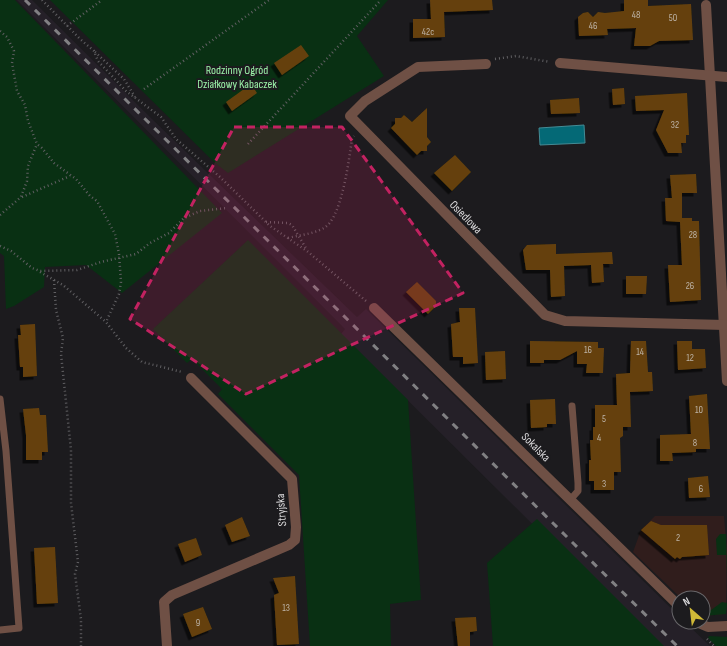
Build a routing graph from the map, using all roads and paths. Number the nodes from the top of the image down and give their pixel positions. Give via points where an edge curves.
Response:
1 (42, 0) edge
2 (102, 0) edge
3 (269, 0) edge
4 (381, 0) edge
5 (706, 6) dead end
6 (67, 26) junction
7 (0, 31) edge
8 (94, 51) junction
9 (560, 63) joint
10 (486, 64) joint
11 (711, 75) junction
12 (727, 77) edge
13 (144, 89) dead end
14 (135, 97) junction
15 (362, 129) junction
16 (37, 144) junction
17 (248, 144) dead end
18 (70, 176) junction
19 (21, 197) junction
20 (227, 208) dead end
21 (0, 214) edge
22 (266, 222) junction
23 (298, 234) junction
24 (288, 238) junction
25 (0, 246) edge
26 (307, 251) junction
27 (724, 253) edge
28 (119, 257) junction
29 (40, 271) junction
30 (54, 280) junction
31 (374, 308) joint
32 (106, 322) junction
33 (724, 324) junction
34 (191, 378) joint
35 (727, 381) edge
36 (0, 399) edge
37 (572, 406) dead end
38 (570, 500) junction
39 (671, 598) edge
40 (727, 626) edge
41 (711, 627) edge
42 (0, 630) edge
43 (81, 646) edge
44 (167, 646) edge

1 - 6 path
2 - 6 path
3 - 13 path
4 - 17 path
5 - 11 street
6 - 8 path
7 - 16 path via 7,37 14,51 12,63 17,91 25,105
8 - 14 path via 124,79
8 - 14 path via 98,61
9 - 10 path via 516,56 499,57
9 - 11 street
10 - 15 street, Osiedlowa via 418,67 364,101 350,116
11 - 12 street
11 - 27 street
14 - 22 path via 161,117 176,139
15 - 23 path via 352,139 339,207 332,220 324,228
15 - 33 street, Osiedlowa via 545,315 565,321
16 - 18 path
16 - 19 path via 28,166 27,181
18 - 19 path
18 - 28 path via 103,210 115,234
19 - 21 path
20 - 28 path via 200,211 184,218 140,252
22 - 23 path via 288,223
22 - 24 path
23 - 24 path
23 - 26 path
24 - 26 path
25 - 29 path
26 - 31 path
27 - 33 street
28 - 29 path via 77,270
28 - 32 path via 119,294
29 - 30 path
30 - 32 path
30 - 43 path via 56,310 63,338 61,354 71,450 71,503 78,562 75,574 81,619
31 - 38 street, Sokalska
32 - 34 path via 126,348 142,362 180,371
33 - 35 street
34 - 44 street, Stryjska via 292,479 295,540 289,545 172,595 164,602
36 - 42 lane via 19,628
37 - 38 lane via 578,491
38 - 39 street, Sokalska
40 - 41 street

